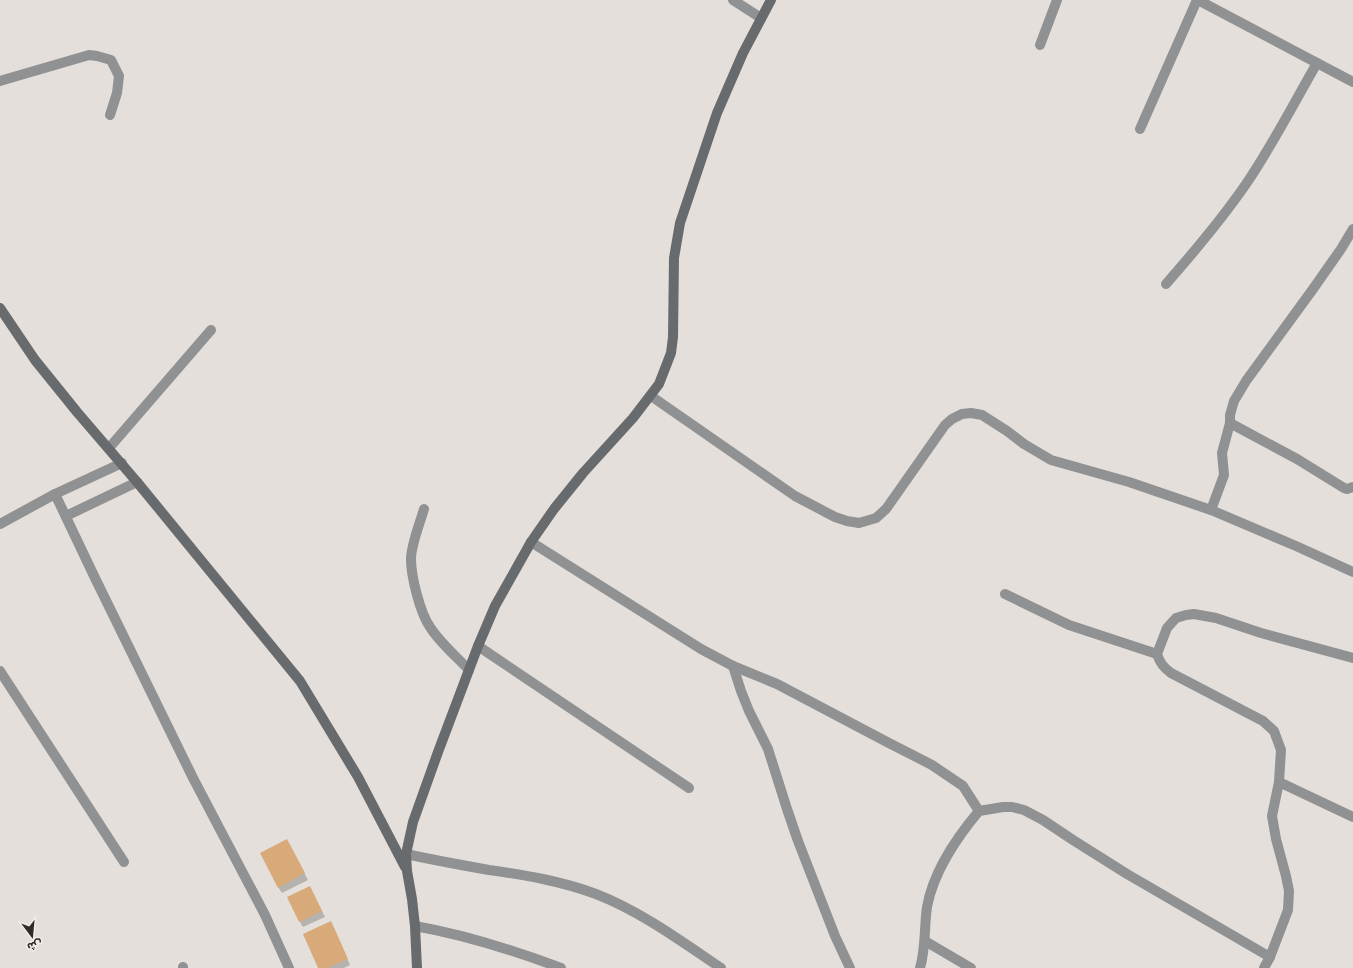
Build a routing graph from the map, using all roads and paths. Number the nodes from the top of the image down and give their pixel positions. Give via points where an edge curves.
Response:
1 (733, 0) edge
2 (771, 0) edge
3 (1057, 0) edge
4 (1198, 0) edge
5 (761, 18) junction
6 (1040, 45) dead end
7 (1317, 63) junction
8 (0, 81) edge
9 (1353, 82) edge
10 (110, 115) dead end
11 (1140, 129) dead end
12 (1353, 229) edge
13 (1166, 284) dead end
14 (1, 314) edge
15 (210, 330) dead end
16 (651, 396) junction
17 (1230, 423) junction
18 (109, 448) junction
19 (122, 463) junction
20 (137, 482) junction
21 (1353, 487) edge
22 (56, 494) junction
23 (424, 509) dead end
24 (1211, 510) junction
25 (66, 516) junction
26 (0, 524) edge
27 (531, 542) junction
28 (1353, 572) edge
29 (1005, 594) dead end
30 (478, 646) junction
31 (1157, 654) junction
32 (1353, 658) edge
33 (733, 666) junction
34 (469, 670) junction
35 (0, 671) edge
36 (1279, 782) junction
37 (689, 788) dead end
38 (979, 811) junction
39 (1353, 818) edge
40 (406, 854) junction
41 (124, 862) dead end
42 (407, 871) junction
43 (415, 926) junction
44 (925, 941) junction
45 (1270, 957) junction
46 (289, 968) edge
47 (417, 968) edge
48 (562, 968) edge
49 (721, 968) edge
50 (850, 968) edge
51 (920, 968) edge
52 (971, 968) edge
53 (1264, 968) edge

1 - 5 street
2 - 5 main road
3 - 6 street
4 - 7 street
4 - 11 street
5 - 16 main road via 717,113 680,223 674,258 673,338 664,372
7 - 9 street
7 - 13 street via 1246,184 1188,260
8 - 10 street via 90,55 111,60 119,76
12 - 17 street via 1309,295 1246,381 1234,400
14 - 18 main road via 35,360
15 - 18 street
16 - 24 street via 795,496 847,521 859,523 876,518 886,509 945,425 962,414 971,413 982,415 1051,460 1129,482
16 - 27 main road via 583,473
17 - 21 street via 1344,488
17 - 24 street via 1222,453 1224,475
18 - 19 main road
19 - 20 main road
19 - 22 street
20 - 25 street
20 - 42 main road via 300,681 358,777
22 - 25 street
22 - 26 street
23 - 34 street via 411,558 417,594 429,626
24 - 28 street
25 - 46 street via 193,778 265,915
27 - 30 main road via 495,606
27 - 33 street via 689,642
29 - 31 street via 1069,625
30 - 34 main road
30 - 37 street
31 - 32 street via 1167,628 1176,618 1194,614 1216,618
31 - 36 street via 1164,668 1171,673 1243,709 1264,721 1274,731 1281,750
33 - 38 street via 777,684 932,765 963,786
33 - 50 street via 740,691 768,749 798,841
34 - 40 main road via 425,787
35 - 41 street
36 - 39 street
36 - 45 street via 1272,816 1289,891 1288,910
38 - 44 street via 966,826 949,854 933,887 927,907
38 - 45 street via 1012,807 1030,813 1127,874
40 - 42 main road
40 - 49 street via 527,875 595,894 634,912
42 - 43 main road
43 - 47 main road
43 - 48 street via 490,943
44 - 51 street
44 - 52 street
45 - 53 street

